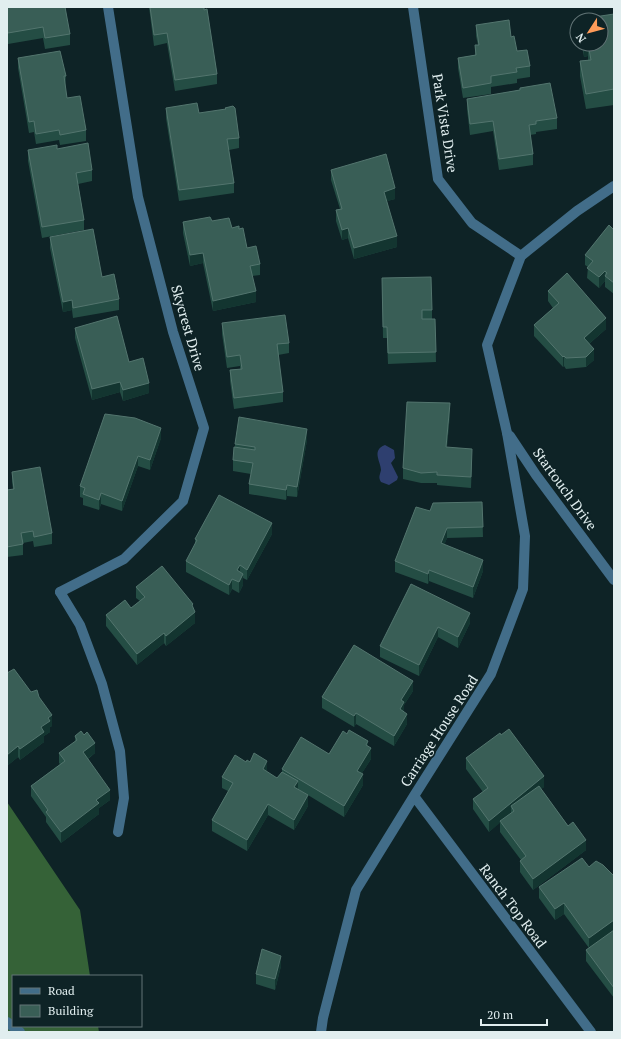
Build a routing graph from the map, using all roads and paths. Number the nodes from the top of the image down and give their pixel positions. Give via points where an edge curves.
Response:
1 (108, 7) edge
2 (413, 7) edge
3 (614, 186) edge
4 (521, 256) junction
5 (508, 433) junction
6 (614, 580) edge
7 (414, 796) junction
8 (118, 832) dead end
9 (321, 1032) edge
10 (591, 1032) edge

1 - 8 street, Skycrest Drive via 138,196 172,332 204,428 182,501 124,559 60,592 80,625 102,684 120,751 124,798
2 - 4 street, Park Vista Drive via 438,179 472,223
3 - 4 street via 576,211
4 - 5 street, Carriage House Road via 488,345
5 - 6 street, Startouch Drive
5 - 7 street, Carriage House Road via 525,536 523,589 492,674
7 - 9 street, Carriage House Road via 356,890
7 - 10 street, Ranch Top Road

